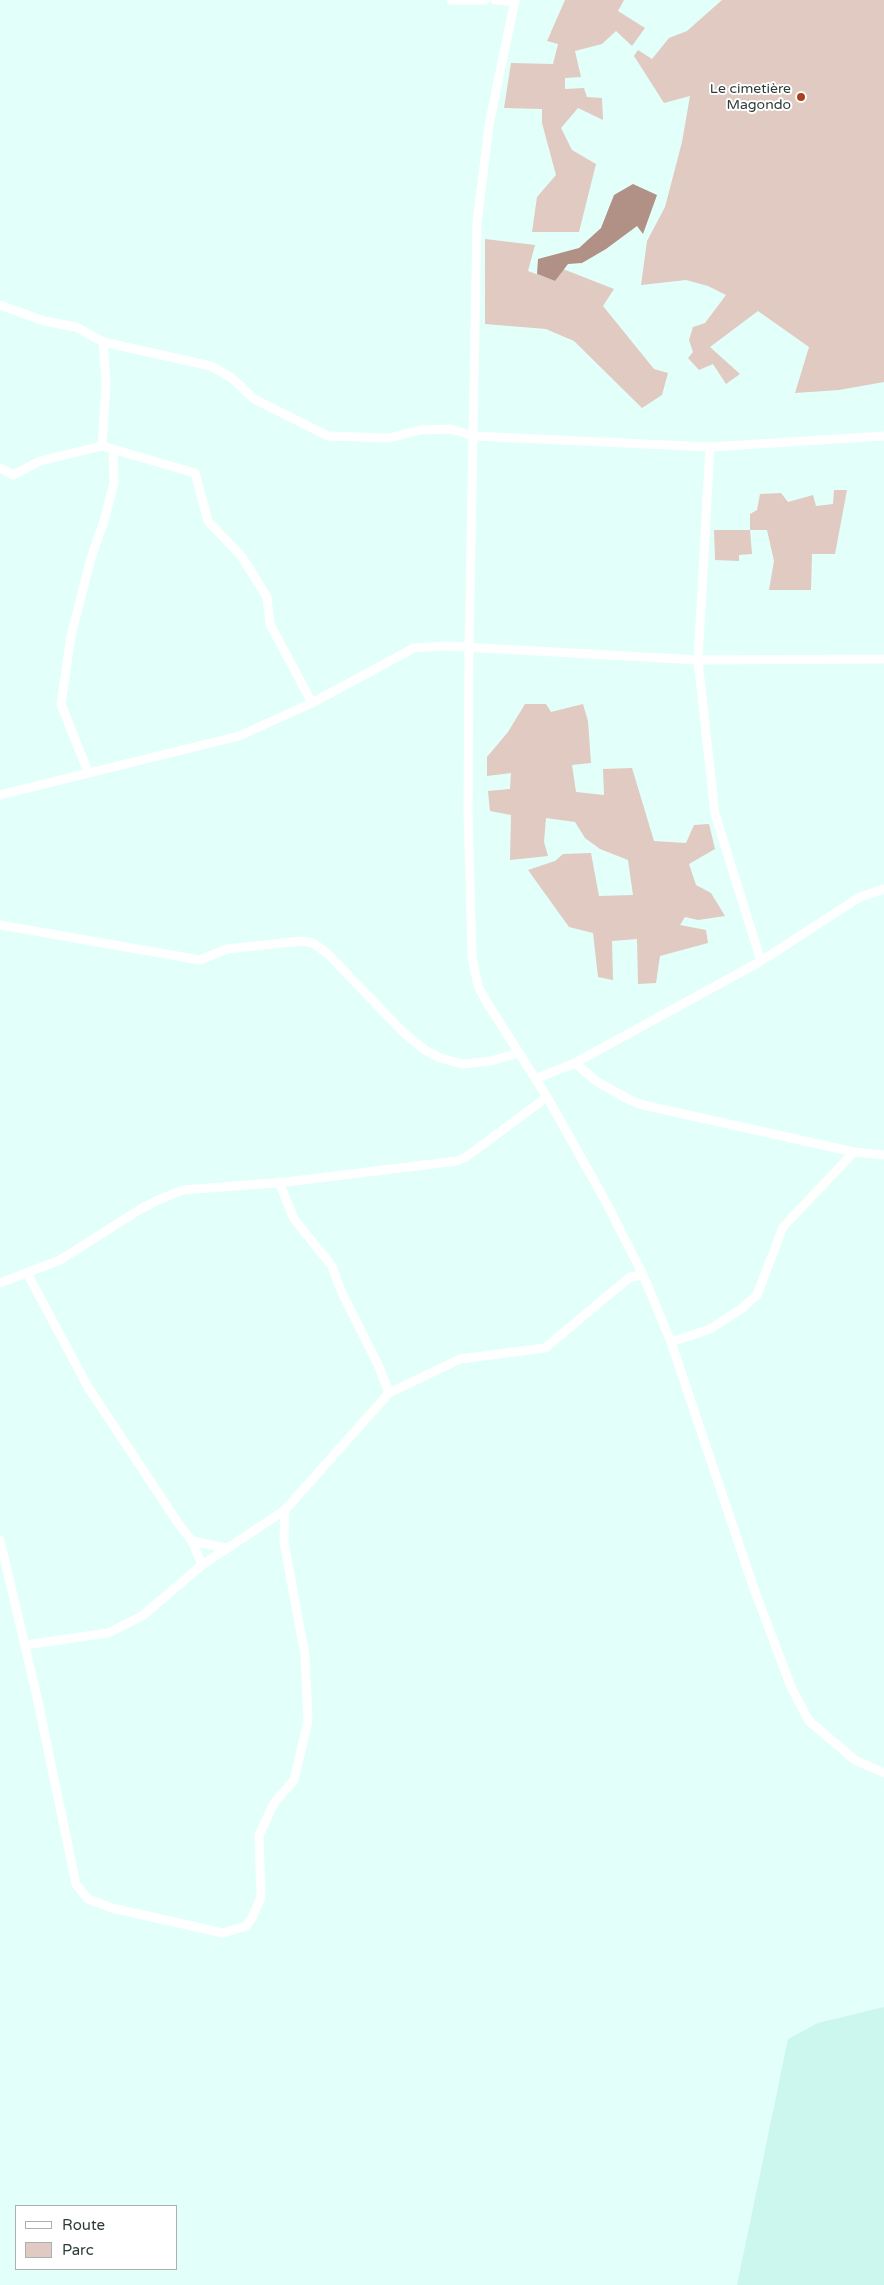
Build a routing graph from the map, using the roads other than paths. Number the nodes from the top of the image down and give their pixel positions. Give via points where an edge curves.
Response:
1 (451, 0) edge
2 (485, 0) edge
3 (495, 0) edge
4 (515, 1) edge
5 (0, 305) edge
6 (103, 342) junction
7 (474, 436) junction
8 (884, 436) edge
9 (102, 446) junction
10 (710, 447) junction
11 (113, 450) junction
12 (0, 468) edge
13 (469, 648) junction
14 (884, 659) edge
15 (698, 660) junction
16 (312, 703) junction
17 (88, 772) junction
18 (0, 795) edge
19 (884, 888) edge
20 (0, 925) edge
21 (761, 961) junction
22 (518, 1053) junction
23 (575, 1063) junction
24 (535, 1079) junction
25 (547, 1097) junction
26 (854, 1152) junction
27 (884, 1155) edge
28 (279, 1182) junction
29 (26, 1272) junction
30 (643, 1275) junction
31 (0, 1283) edge
32 (671, 1342) junction
33 (389, 1393) junction
34 (285, 1510) junction
35 (0, 1540) edge
36 (192, 1541) junction
37 (226, 1548) junction
38 (202, 1565) junction
39 (25, 1645) junction
40 (884, 1773) edge

1 - 2 street
3 - 4 street
4 - 7 street via 488,125 477,222
5 - 6 street via 44,321 76,327
6 - 7 street via 211,366 232,378 254,399 328,436 389,438 420,430 451,429
6 - 9 street via 106,382
7 - 10 street
7 - 13 street
8 - 10 street
9 - 11 street
9 - 12 street via 40,461 13,475
10 - 15 street
11 - 16 street via 195,473 208,521 242,558 267,597 270,624
11 - 17 street via 114,482 72,636 61,704
13 - 15 street
13 - 16 street via 414,648
13 - 22 street via 468,810 472,957 478,986
14 - 15 street
15 - 21 street via 715,814
16 - 17 street via 239,736
17 - 18 street
19 - 21 street via 860,897
20 - 22 street via 200,960 227,949 302,941 313,943 425,1050 464,1064 492,1061
21 - 23 street
22 - 24 street
23 - 24 street
23 - 26 street via 596,1081 643,1105
24 - 25 street
25 - 28 street via 457,1161
25 - 30 street
26 - 27 street
26 - 32 street via 783,1227 756,1295 710,1330
28 - 29 street via 183,1190 139,1210 60,1260
28 - 33 street via 294,1218 332,1266
29 - 31 street
29 - 36 street via 88,1387
30 - 32 street
30 - 33 street via 630,1277 546,1348 460,1359
32 - 40 street via 753,1586 791,1687 809,1721 854,1760
33 - 34 street
34 - 37 street
34 - 39 street via 284,1542 305,1655 308,1722 294,1780 274,1803 259,1835 260,1897 246,1926 223,1933 112,1908 88,1899 76,1884
35 - 39 street
36 - 37 street
36 - 38 street
37 - 38 street
38 - 39 street via 142,1616 108,1633

